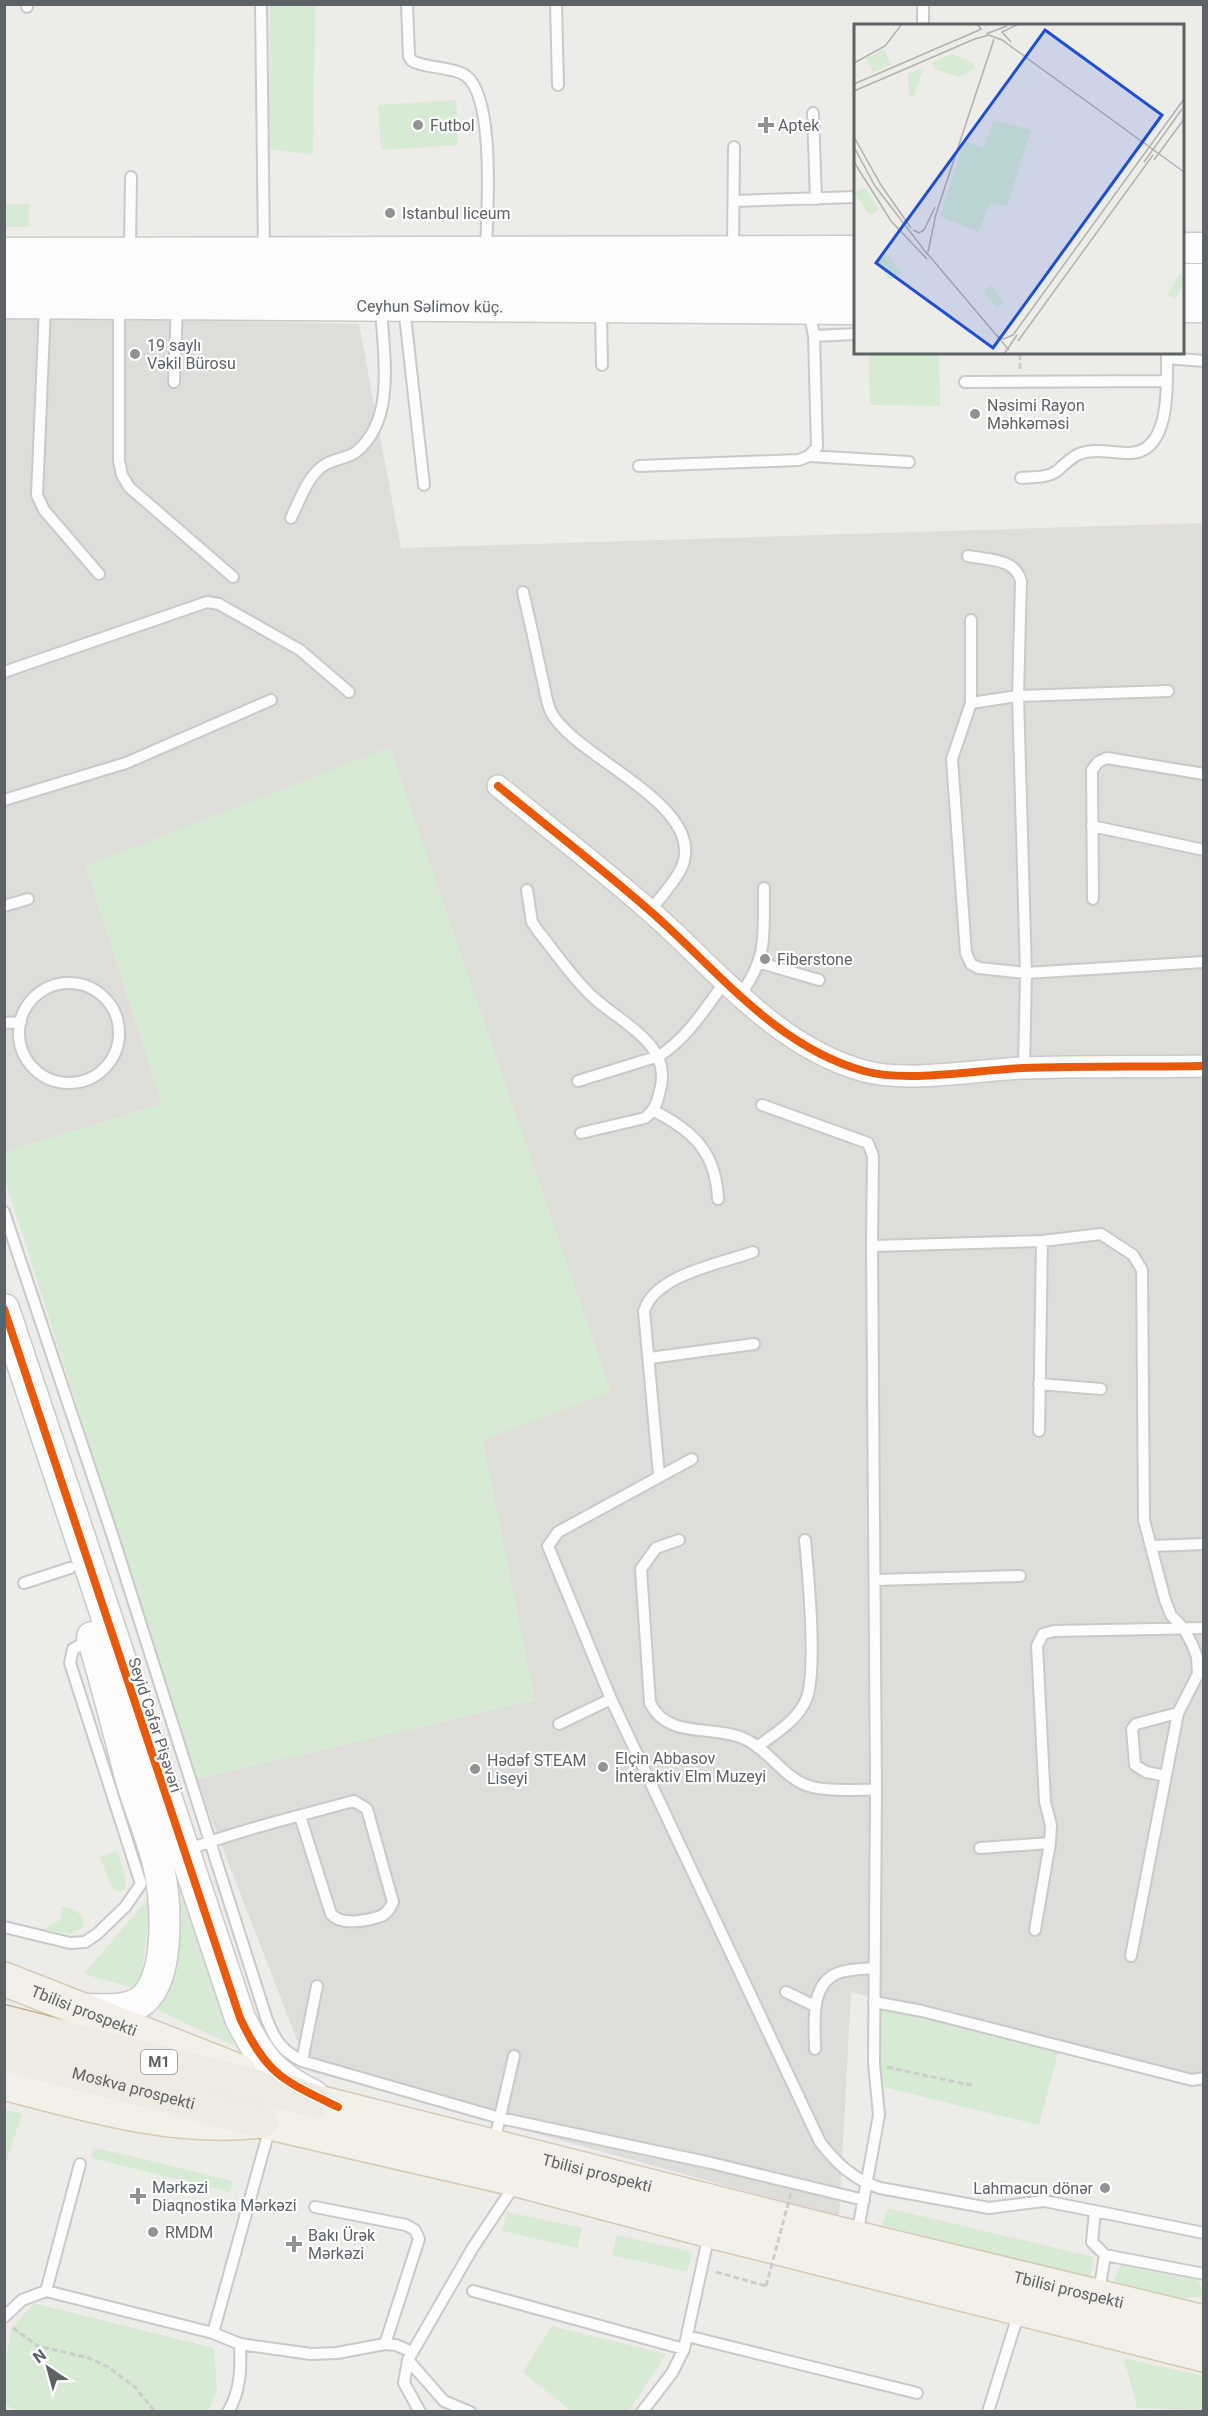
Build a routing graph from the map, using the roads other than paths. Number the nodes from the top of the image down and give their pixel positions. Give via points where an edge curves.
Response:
1 (261, 4) edge
2 (407, 4) edge
3 (556, 4) edge
4 (923, 4) edge
5 (923, 24) edge
6 (558, 85) dead end
7 (813, 113) dead end
8 (734, 147) dead end
9 (131, 177) dead end
10 (854, 197) edge
11 (816, 198) junction
12 (734, 201) junction
13 (1184, 248) edge
14 (1203, 248) edge
15 (486, 250) junction
16 (854, 251) edge
17 (733, 252) junction
18 (4, 253) edge
19 (130, 253) junction
20 (264, 254) junction
21 (1184, 279) edge
22 (1203, 279) edge
23 (4, 280) edge
24 (854, 281) edge
25 (688, 282) junction
26 (4, 303) edge
27 (46, 303) junction
28 (119, 304) junction
29 (177, 305) junction
30 (393, 307) junction
31 (1184, 307) edge
32 (1203, 307) edge
33 (601, 309) junction
34 (854, 309) edge
35 (811, 323) junction
36 (854, 334) edge
37 (1167, 355) edge
38 (1203, 361) edge
39 (602, 365) dead end
40 (1166, 381) junction
41 (174, 382) dead end
42 (965, 382) dead end
43 (809, 456) junction
44 (909, 462) dead end
45 (639, 466) dead end
46 (1021, 478) dead end
47 (424, 484) dead end
48 (291, 518) dead end
49 (968, 556) dead end
50 (99, 574) dead end
51 (233, 577) dead end
52 (523, 592) dead end
53 (971, 620) dead end
54 (4, 672) edge
55 (349, 692) dead end
56 (1168, 692) dead end
57 (1018, 696) junction
58 (271, 700) dead end
59 (971, 703) junction
60 (1203, 774) edge
61 (498, 786) dead end
62 (4, 800) edge
63 (1092, 826) junction
64 (1203, 850) edge
65 (764, 888) dead end
66 (527, 890) dead end
67 (28, 899) dead end
68 (1093, 899) dead end
69 (4, 906) edge
70 (650, 911) junction
71 (760, 963) junction
72 (1203, 963) edge
73 (1026, 973) junction
74 (819, 980) dead end
75 (732, 989) junction
76 (21, 1022) junction
77 (4, 1023) edge
78 (659, 1056) junction
79 (1203, 1066) edge
80 (1024, 1068) junction
81 (578, 1081) dead end
82 (762, 1105) dead end
83 (654, 1111) junction
84 (581, 1133) dead end
85 (718, 1200) dead end
86 (4, 1212) edge
87 (1042, 1241) junction
88 (10, 1243) edge
89 (872, 1246) junction
90 (753, 1252) dead end
91 (4, 1309) edge
92 (754, 1344) dead end
93 (650, 1358) junction
94 (4, 1368) edge
95 (1039, 1384) junction
96 (1101, 1389) dead end
97 (1039, 1431) dead end
98 (692, 1459) dead end
99 (659, 1475) junction
100 (679, 1540) dead end
101 (805, 1540) dead end
102 (1203, 1544) edge
103 (1153, 1546) junction
104 (70, 1568) junction
105 (1020, 1576) dead end
106 (875, 1580) junction
107 (24, 1583) dead end
108 (1203, 1628) edge
109 (1184, 1629) junction
110 (93, 1639) junction
111 (1201, 1674) edge
112 (611, 1699) junction
113 (1178, 1713) junction
114 (559, 1724) dead end
115 (757, 1747) junction
116 (1166, 1776) junction
117 (147, 1788) junction
118 (876, 1790) junction
119 (300, 1816) junction
120 (1050, 1843) junction
121 (196, 1846) junction
122 (980, 1848) dead end
123 (4, 1927) edge
124 (1035, 1930) dead end
125 (1131, 1956) dead end
126 (874, 1968) junction
127 (4, 1979) edge
128 (316, 1986) dead end
129 (786, 1992) dead end
130 (874, 2002) junction
131 (815, 2006) junction
132 (85, 2009) junction
133 (4, 2022) edge
134 (815, 2049) dead end
135 (4, 2054) edge
136 (514, 2056) dead end
137 (302, 2061) junction
138 (1203, 2078) edge
139 (4, 2084) edge
140 (326, 2104) junction
141 (266, 2122) junction
142 (497, 2132) junction
143 (80, 2163) dead end
144 (518, 2180) junction
145 (868, 2184) junction
146 (864, 2200) junction
147 (315, 2207) dead end
148 (1095, 2211) junction
149 (710, 2231) junction
150 (1203, 2233) edge
151 (856, 2238) junction
152 (1105, 2255) junction
153 (1203, 2274) edge
154 (46, 2291) junction
155 (473, 2291) dead end
156 (1098, 2295) junction
157 (1203, 2308) edge
158 (1020, 2309) junction
159 (1163, 2312) junction
160 (4, 2319) edge
161 (1203, 2322) edge
162 (213, 2333) junction
163 (687, 2336) junction
164 (240, 2344) junction
165 (385, 2344) junction
166 (684, 2349) junction
167 (1203, 2355) edge
168 (410, 2356) junction
169 (917, 2392) dead end
170 (228, 2412) edge
171 (420, 2412) edge
172 (470, 2412) edge
173 (642, 2412) edge
174 (988, 2412) edge

1 - 20 lane
2 - 15 lane via 412,61 464,74 483,107 488,155
3 - 6 lane
4 - 5 lane
7 - 11 lane
8 - 12 lane
9 - 19 lane
10 - 11 lane
11 - 12 lane
12 - 17 lane
13 - 14 main road
15 - 17 main road
15 - 20 main road
16 - 17 main road
18 - 19 main road
19 - 20 main road
21 - 22 main road
23 - 25 main road, Ceyhun Səlimov küç.
24 - 25 main road, Ceyhun Səlimov küç.
25 - 33 main road
26 - 27 main road, Ceyhun Səlimov küç.
27 - 28 main road, Ceyhun Səlimov küç.
27 - 50 lane via 37,495 44,510
28 - 29 main road, Ceyhun Səlimov küç.
28 - 51 lane via 118,461 122,475 129,487
29 - 30 main road, Ceyhun Səlimov küç.
29 - 41 lane
30 - 33 main road, Ceyhun Səlimov küç.
30 - 47 lane
30 - 48 lane via 385,389 371,437 355,453 327,464 312,476
31 - 32 main road
33 - 35 main road, Ceyhun Səlimov küç.
33 - 39 lane
34 - 35 main road, Ceyhun Səlimov küç.
35 - 36 lane
35 - 43 lane via 817,447
37 - 38 lane
37 - 40 lane
40 - 42 lane
40 - 46 lane via 1162,428 1155,441 1143,450 1078,454 1048,475
43 - 44 lane
43 - 45 lane via 799,460
49 - 57 lane via 1012,565 1019,572
52 - 70 lane via 551,712 593,754 648,793 680,828 686,846 681,869
53 - 59 lane
54 - 55 lane via 207,602 219,604 300,651
56 - 57 lane
57 - 59 lane
57 - 73 lane
58 - 62 lane via 126,763
59 - 73 lane via 952,759 966,953 979,968
60 - 63 lane via 1107,758 1098,762 1092,770
61 - 70 street
63 - 64 lane
63 - 68 lane
65 - 71 lane
66 - 78 lane via 532,922 579,983 649,1042
67 - 69 lane
70 - 75 street
71 - 74 lane
71 - 75 lane
72 - 73 lane
73 - 80 lane
75 - 78 lane
75 - 80 street via 795,1040 865,1071 900,1075
76 - 76 lane via 19,1034 25,1057 41,1075 52,1080 87,1080 107,1066 117,1045 119,1033 113,1010 97,992 86,987 51,987 32,1001
76 - 77 lane
78 - 81 lane
78 - 83 lane via 664,1071
79 - 80 street
82 - 89 lane via 868,1143 873,1156
83 - 84 lane via 645,1118
83 - 85 lane via 677,1123 698,1142 712,1163
86 - 88 lane
87 - 89 lane
87 - 95 lane
87 - 103 lane via 1101,1234 1133,1255 1142,1270 1144,1520
88 - 121 lane
89 - 106 lane
90 - 93 lane via 658,1288 644,1311
91 - 117 main road, Seyid Cəfər Pişəvəri
92 - 93 lane
93 - 99 lane
94 - 104 main road, Seyid Cəfər Pişəvəri
95 - 96 lane
95 - 97 lane
98 - 99 lane
99 - 112 lane via 558,1532 548,1546
100 - 115 lane via 656,1548 641,1569 650,1703 655,1713 673,1726 736,1736
101 - 115 lane via 810,1682 796,1715
102 - 103 lane
103 - 109 lane via 1165,1600 1171,1615
104 - 107 lane
104 - 110 main road, Seyid Cəfər Pişəvəri
105 - 106 lane
106 - 118 lane
108 - 109 lane
109 - 111 lane
109 - 120 lane via 1043,1634 1037,1646
110 - 117 main road, Seyid Cəfər Pişəvəri
110 - 123 lane via 73,1649 70,1663 141,1884 133,1899 85,1942 70,1943
111 - 113 lane
112 - 114 lane
112 - 145 lane via 820,2142 838,2165
113 - 116 lane
113 - 116 lane via 1132,1729 1136,1765 1146,1772
115 - 118 lane via 790,1776 813,1788
116 - 125 lane
117 - 121 main road, Seyid Cəfər Pişəvəri
117 - 132 main road, Seyid Cəfər Pişəvəri via 164,1896 159,1971 148,1993 131,2006
118 - 126 lane
119 - 119 lane via 354,1800 367,1809 393,1902 388,1912 381,1917 336,1920
119 - 121 lane
120 - 122 lane
120 - 124 lane
121 - 137 lane via 274,2039 285,2053
121 - 140 main road, Seyid Cəfər Pişəvəri via 240,2018 259,2055 279,2076
126 - 130 lane
126 - 131 lane via 831,1976
127 - 132 main road, Tbilisi prospekti
128 - 137 lane
129 - 131 lane
130 - 138 lane via 1192,2080
130 - 145 lane via 873,2064 879,2115
131 - 134 lane
132 - 140 main road, Tbilisi prospekti
133 - 140 highway, Moskva prospekti / M1
135 - 141 highway, Moskva prospekti / M1
136 - 142 lane
137 - 142 lane
139 - 141 main road, Tbilisi prospekti via 178,2122
140 - 142 main road, Tbilisi prospekti
141 - 144 main road, Tbilisi prospekti
141 - 162 lane
142 - 146 lane via 711,2163
142 - 151 main road, Tbilisi prospekti
143 - 154 lane
144 - 149 main road, Tbilisi prospekti
144 - 168 lane
145 - 146 lane
145 - 148 lane via 989,2208 1044,2201
146 - 151 lane
147 - 165 lane via 415,2230 419,2239
148 - 150 lane
148 - 152 lane via 1092,2242
149 - 158 main road, Tbilisi prospekti
149 - 163 lane
151 - 156 main road, Tbilisi prospekti
152 - 153 lane
152 - 156 lane
154 - 160 lane via 22,2300
154 - 162 lane
155 - 166 lane
156 - 159 main road, Tbilisi prospekti
157 - 159 main road
158 - 167 main road, Tbilisi prospekti
158 - 174 lane
159 - 161 main road, Tbilisi prospekti
162 - 164 lane
163 - 166 lane
163 - 169 lane
164 - 165 lane via 311,2354
164 - 170 lane via 238,2392
165 - 168 lane via 396,2344
166 - 173 lane via 672,2373
168 - 171 lane via 404,2382
168 - 172 lane via 444,2401

